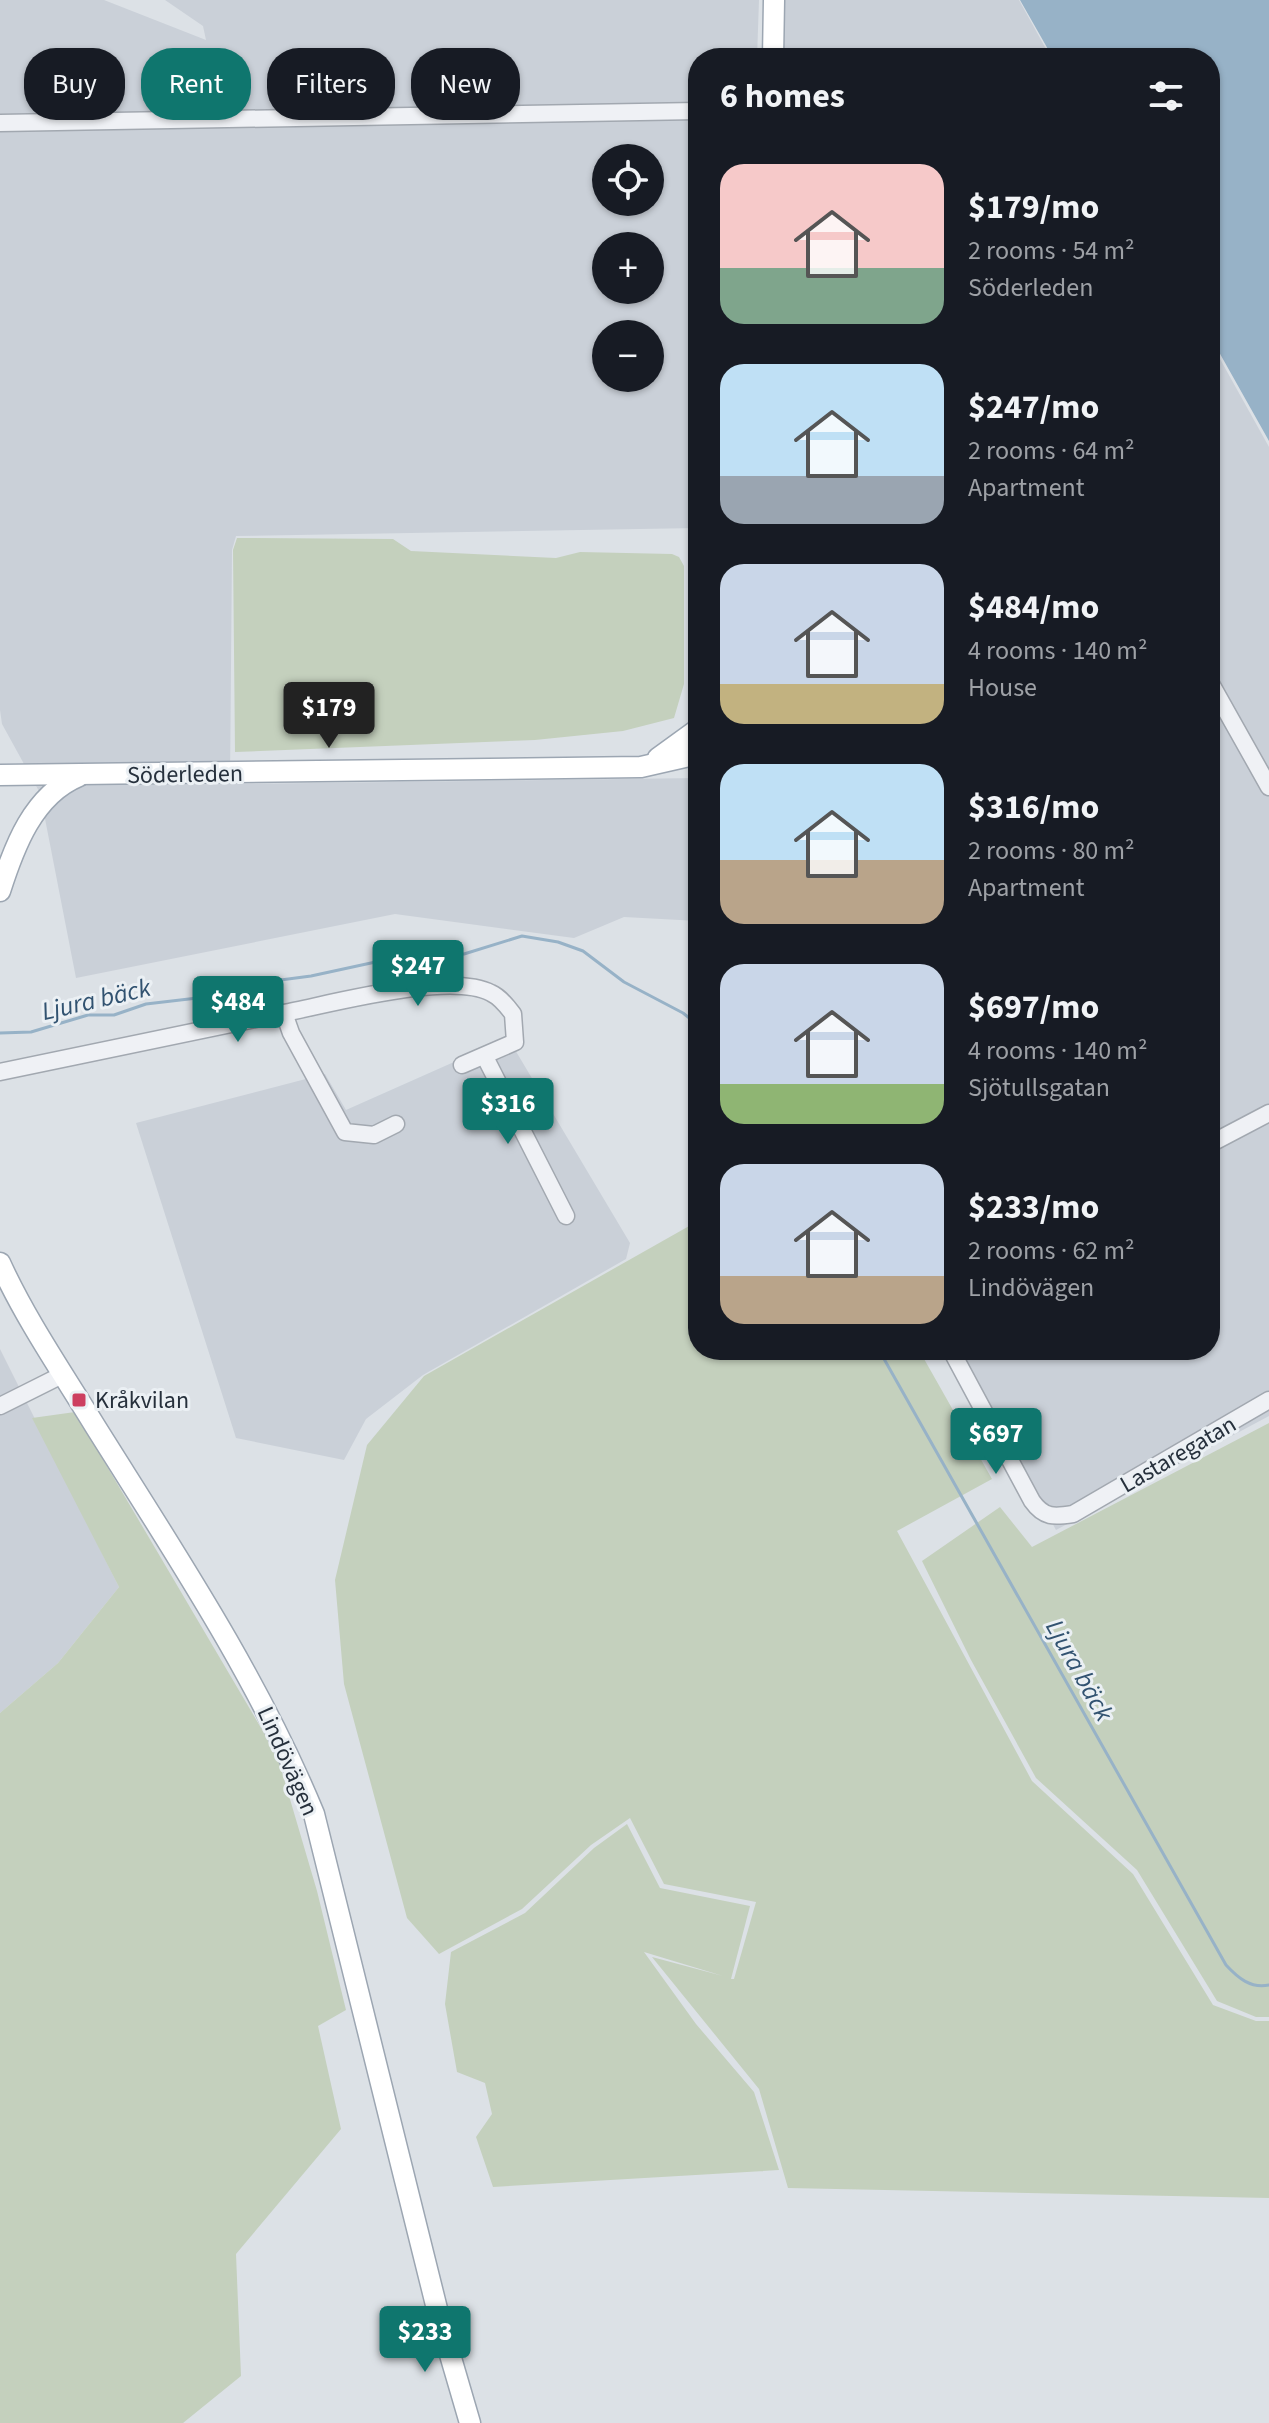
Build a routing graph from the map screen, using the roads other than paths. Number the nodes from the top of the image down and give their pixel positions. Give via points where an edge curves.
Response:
1 (774, 0) edge
2 (773, 48) edge
3 (688, 111) edge
4 (0, 123) edge
5 (1220, 714) edge
6 (688, 737) edge
7 (688, 756) edge
8 (641, 767) junction
9 (79, 776) junction
10 (6, 777) edge
11 (1269, 787) edge
12 (0, 891) edge
13 (284, 1013) junction
14 (485, 1057) junction
15 (462, 1065) dead end
16 (0, 1072) edge
17 (1269, 1113) edge
18 (396, 1124) dead end
19 (1220, 1139) edge
20 (566, 1216) dead end
21 (0, 1263) edge
22 (956, 1360) edge
23 (62, 1375) junction
24 (1269, 1400) edge
25 (0, 1406) edge
26 (439, 2317) junction
27 (458, 2423) edge
28 (470, 2423) edge

1 - 2 main road
3 - 4 street
5 - 11 street
6 - 8 main road, Söderleden
7 - 8 main road, Söderleden
8 - 9 main road, Söderleden
9 - 10 main road, Söderleden
9 - 12 main road via 48,796 29,821
13 - 14 street via 424,987 469,986 491,992 513,1014 515,1042
13 - 16 street
13 - 18 street via 345,1132 374,1135
14 - 15 street
14 - 20 street
17 - 19 street
21 - 23 main road, Lindövägen
22 - 24 street, Lastaregatan via 1040,1512 1051,1517 1073,1514
23 - 25 street
23 - 26 main road, Lindövägen via 248,1675 314,1814
26 - 27 main road, Lindövägen
26 - 28 main road, Lindövägen

